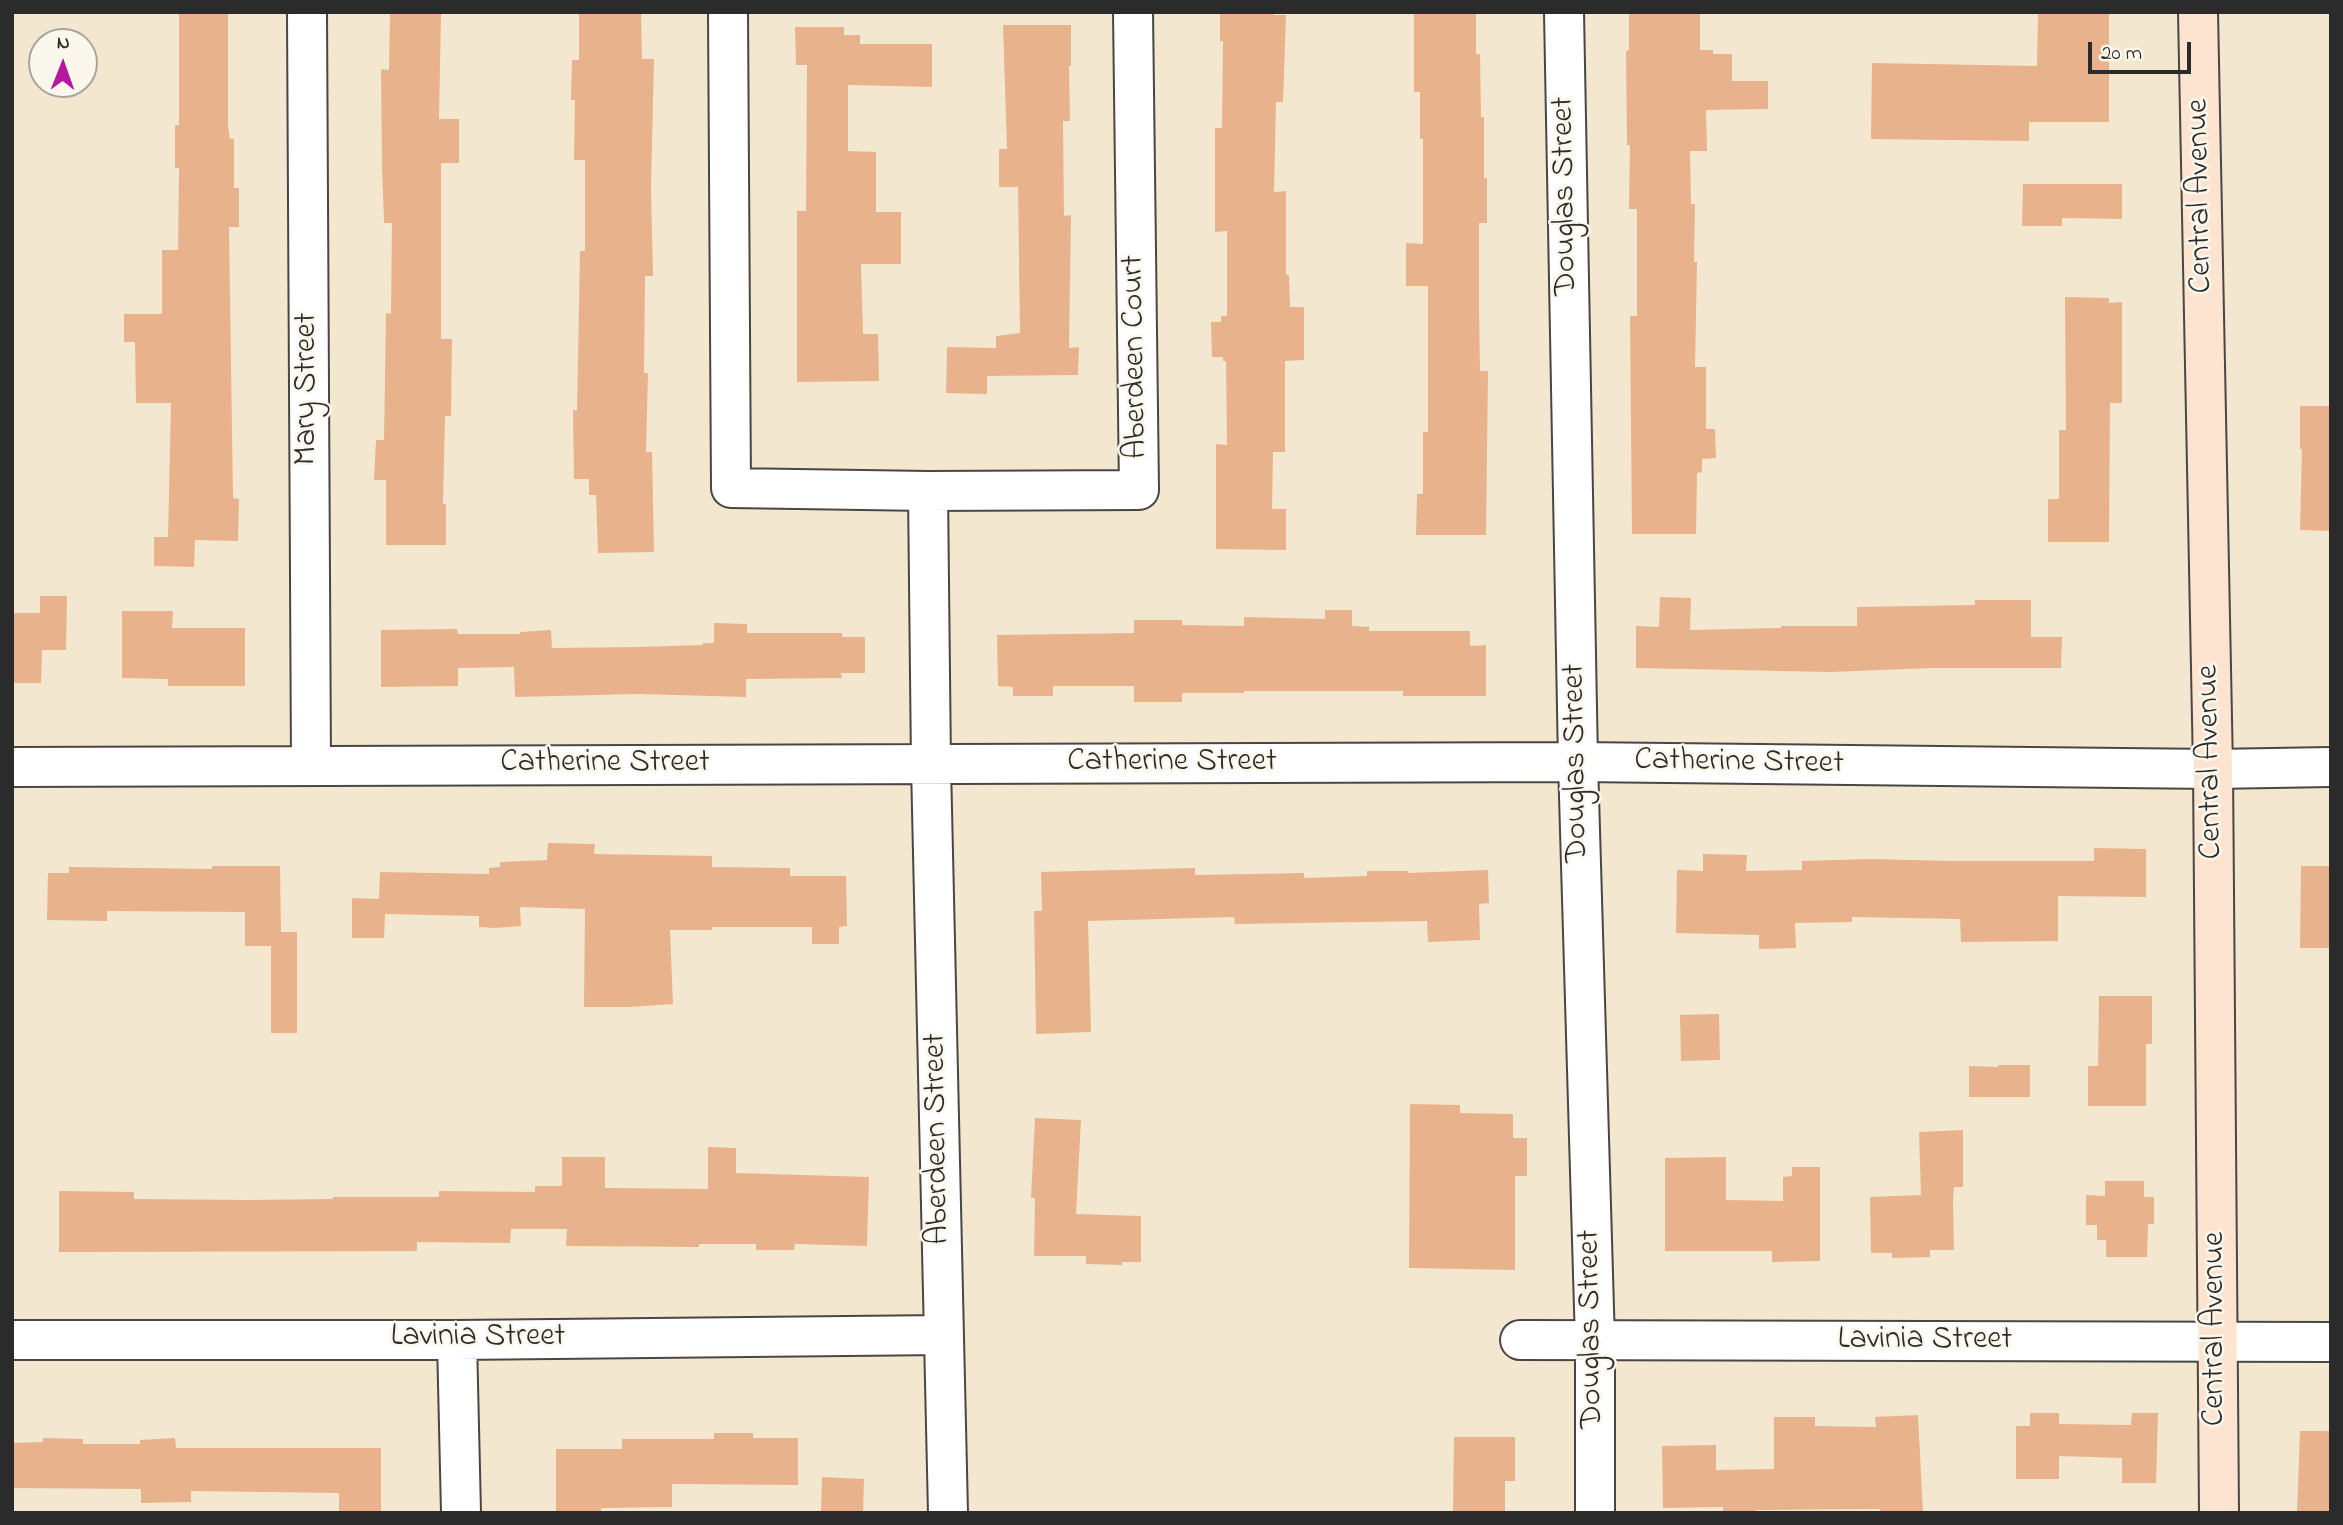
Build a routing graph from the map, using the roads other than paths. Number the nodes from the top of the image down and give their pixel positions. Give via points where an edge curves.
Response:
1 (307, 12) edge
2 (728, 12) edge
3 (1133, 12) edge
4 (1564, 12) edge
5 (2198, 12) edge
6 (928, 491) junction
7 (1578, 762) junction
8 (311, 765) junction
9 (931, 765) junction
10 (12, 767) edge
11 (2331, 767) edge
12 (2213, 769) junction
13 (944, 1335) junction
14 (12, 1340) edge
15 (457, 1340) junction
16 (1520, 1340) dead end
17 (1595, 1342) junction
18 (2331, 1342) edge
19 (2217, 1343) junction
20 (461, 1513) edge
21 (948, 1513) edge
22 (1595, 1513) edge
23 (2219, 1513) edge

1 - 8 street, Mary Street
2 - 6 street, Aberdeen Court via 731,488
3 - 6 street, Aberdeen Court via 1139,490
4 - 7 street, Douglas Street
5 - 12 main road, Central Avenue
6 - 9 street
7 - 9 street, Catherine Street
7 - 12 street, Catherine Street
7 - 17 street, Douglas Street
8 - 9 street, Catherine Street
8 - 10 street, Catherine Street
9 - 13 street, Aberdeen Street
11 - 12 street, Catherine Street
12 - 19 main road, Central Avenue
13 - 15 street, Lavinia Street
13 - 21 street, Aberdeen Street
14 - 15 street, Lavinia Street
15 - 20 street
16 - 17 street, Lavinia Street
17 - 19 street, Lavinia Street
17 - 22 street, Douglas Street
18 - 19 street, Lavinia Street
19 - 23 main road, Central Avenue

